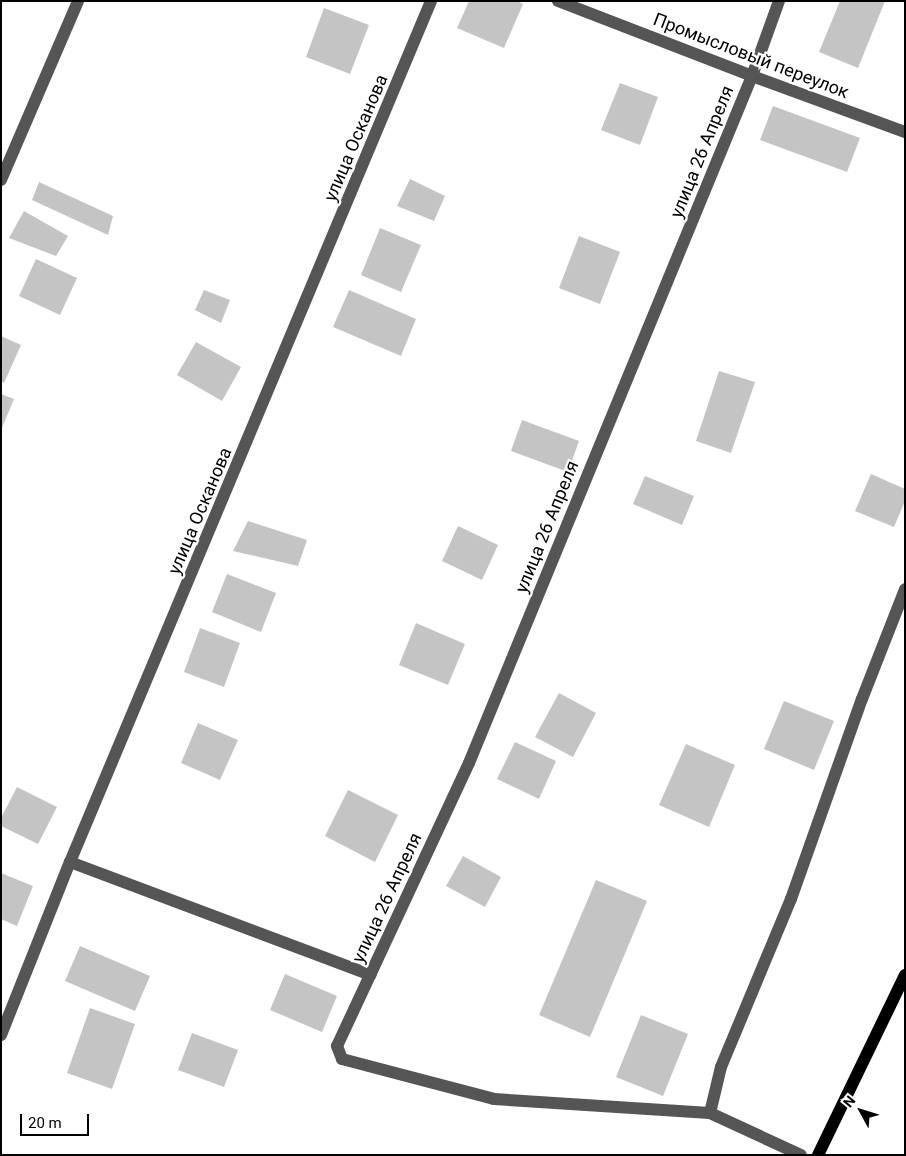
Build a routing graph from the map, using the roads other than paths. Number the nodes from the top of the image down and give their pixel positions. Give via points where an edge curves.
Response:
1 (78, 1) edge
2 (431, 1) edge
3 (558, 1) edge
4 (779, 1) edge
5 (752, 76) junction
6 (905, 132) edge
7 (1, 180) edge
8 (905, 589) edge
9 (70, 862) junction
10 (370, 975) junction
11 (905, 975) edge
12 (1, 1035) edge
13 (710, 1113) junction
14 (801, 1155) edge
15 (818, 1155) edge

1 - 7 street
2 - 9 street, улица Осканова
3 - 5 street, Промысловый переулок
4 - 5 street, улица 26 Апреля
5 - 6 street, Промысловый переулок
5 - 10 street, улица 26 Апреля via 469,762
8 - 13 street via 790,900 722,1067
9 - 10 street
9 - 12 street, улица Осканова
10 - 13 street, улица 26 Апреля via 337,1046 342,1059 494,1099
11 - 15 main road
13 - 14 street

